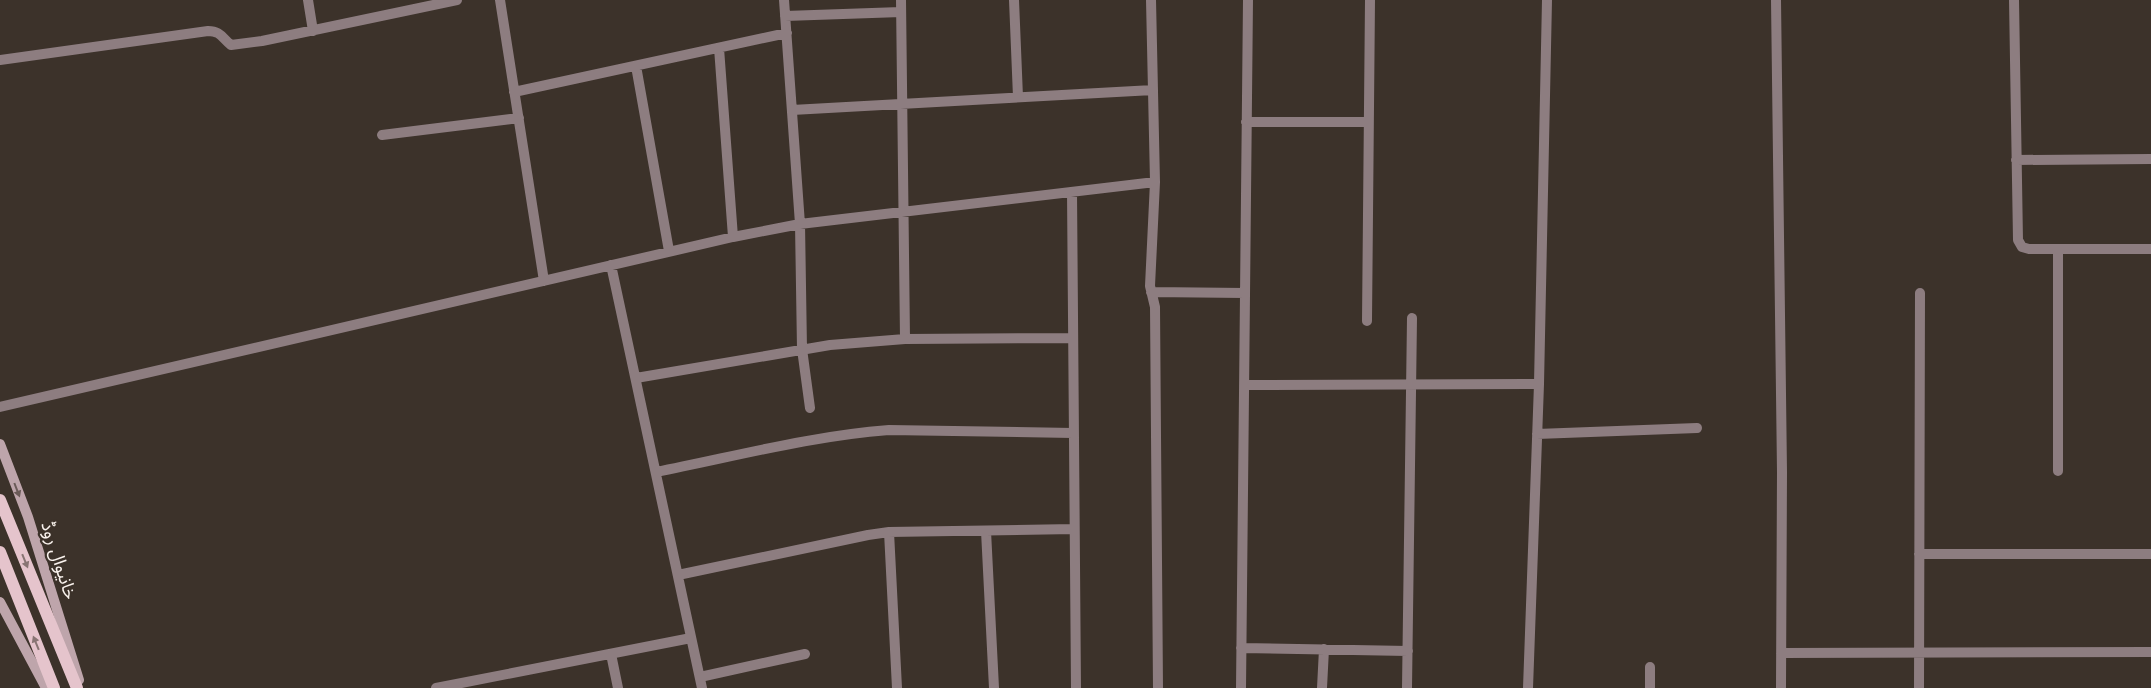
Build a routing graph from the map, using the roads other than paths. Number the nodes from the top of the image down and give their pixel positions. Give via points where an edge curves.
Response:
1 (308, 0) edge
2 (457, 0) edge
3 (500, 0) edge
4 (784, 0) edge
5 (901, 0) edge
6 (1014, 0) edge
7 (1152, 0) edge
8 (1248, 0) edge
9 (1370, 0) edge
10 (1547, 0) edge
11 (1776, 0) edge
12 (2014, 0) edge
13 (901, 12) junction
14 (786, 16) junction
15 (313, 31) junction
16 (787, 33) junction
17 (719, 48) junction
18 (0, 60) edge
19 (636, 66) junction
20 (1153, 90) junction
21 (514, 92) junction
22 (1018, 97) junction
23 (902, 104) junction
24 (792, 110) junction
25 (519, 118) junction
26 (1246, 122) junction
27 (1368, 122) junction
28 (382, 135) dead end
29 (2151, 159) edge
30 (2016, 160) junction
31 (1155, 182) junction
32 (1072, 192) junction
33 (904, 212) junction
34 (800, 224) junction
35 (733, 237) junction
36 (2058, 249) junction
37 (2151, 249) edge
38 (669, 251) junction
39 (611, 265) junction
40 (544, 281) junction
41 (1151, 292) junction
42 (1245, 292) junction
43 (1920, 293) dead end
44 (1412, 318) dead end
45 (1367, 321) dead end
46 (1073, 338) junction
47 (905, 339) junction
48 (802, 349) junction
49 (636, 378) junction
50 (1411, 384) junction
51 (1539, 384) junction
52 (1244, 385) junction
53 (0, 407) edge
54 (810, 408) dead end
55 (1697, 428) dead end
56 (1073, 432) junction
57 (1537, 434) junction
58 (0, 444) edge
59 (2058, 471) dead end
60 (656, 472) junction
61 (0, 500) edge
62 (1074, 529) junction
63 (986, 531) junction
64 (889, 532) junction
65 (0, 552) edge
66 (1919, 554) junction
67 (2151, 554) edge
68 (678, 576) junction
69 (0, 602) edge
70 (691, 638) junction
71 (1241, 648) junction
72 (1324, 649) junction
73 (1408, 651) junction
74 (1919, 652) junction
75 (2151, 652) edge
76 (1781, 653) junction
77 (611, 654) junction
78 (805, 654) dead end
79 (1650, 667) dead end
80 (700, 677) junction
81 (46, 688) edge
82 (54, 688) edge
83 (77, 688) edge
84 (82, 688) edge
85 (436, 688) edge
86 (618, 688) edge
87 (702, 688) edge
88 (897, 688) edge
89 (994, 688) edge
90 (1076, 688) edge
91 (1158, 688) edge
92 (1241, 688) edge
93 (1322, 688) edge
94 (1408, 688) edge
95 (1528, 688) edge
96 (1650, 688) edge
97 (1781, 688) edge
98 (1919, 688) edge

1 - 15 street
2 - 15 street
3 - 21 street
4 - 14 street
5 - 13 street
6 - 22 street
7 - 20 street
8 - 26 street
9 - 27 street
10 - 51 street
11 - 76 street
12 - 30 street
13 - 14 street
13 - 23 street
14 - 16 street
15 - 18 street via 231,45 223,35 208,31
16 - 17 street
16 - 24 street
17 - 19 street
17 - 35 street
19 - 21 street
19 - 38 street
20 - 22 street
20 - 31 street
21 - 25 street
22 - 23 street
23 - 24 street
23 - 33 street
24 - 34 street
25 - 28 street
25 - 40 street
26 - 27 street
26 - 42 street
27 - 45 street
29 - 30 street
30 - 36 street via 2018,240 2022,247 2029,249
31 - 32 street
31 - 41 street
32 - 33 street
32 - 46 street
33 - 34 street
33 - 47 street
34 - 35 street
34 - 48 street
35 - 38 street
36 - 37 street
36 - 59 street
38 - 39 street
39 - 40 street
39 - 49 street
40 - 53 street
41 - 42 street
41 - 91 street via 1156,307
42 - 52 street
43 - 66 street
44 - 50 street
46 - 47 street
46 - 56 street
47 - 48 street
48 - 49 street
48 - 54 street
49 - 60 street
50 - 51 street
50 - 52 street
50 - 73 street
51 - 57 street
52 - 71 street
55 - 57 street
56 - 60 street via 861,432
56 - 62 street
57 - 95 street
58 -> 84 street, خانیوال روڈ via 28,517
60 - 68 street
61 -> 83 main road, خانیوال روڈ
62 - 63 street
62 - 90 street
63 - 64 street
63 - 89 street
64 - 68 street
64 - 88 street
82 -> 65 main road
66 - 67 street
66 - 74 street
68 - 70 street
69 - 81 street
70 - 77 street
70 - 80 street
71 - 72 street
71 - 92 street
72 - 73 street
72 - 93 street
73 - 94 street
74 - 75 street
74 - 76 street
74 - 98 street
76 - 97 street
77 - 85 street
77 - 86 street
78 - 80 street
79 - 96 street
80 - 87 street

